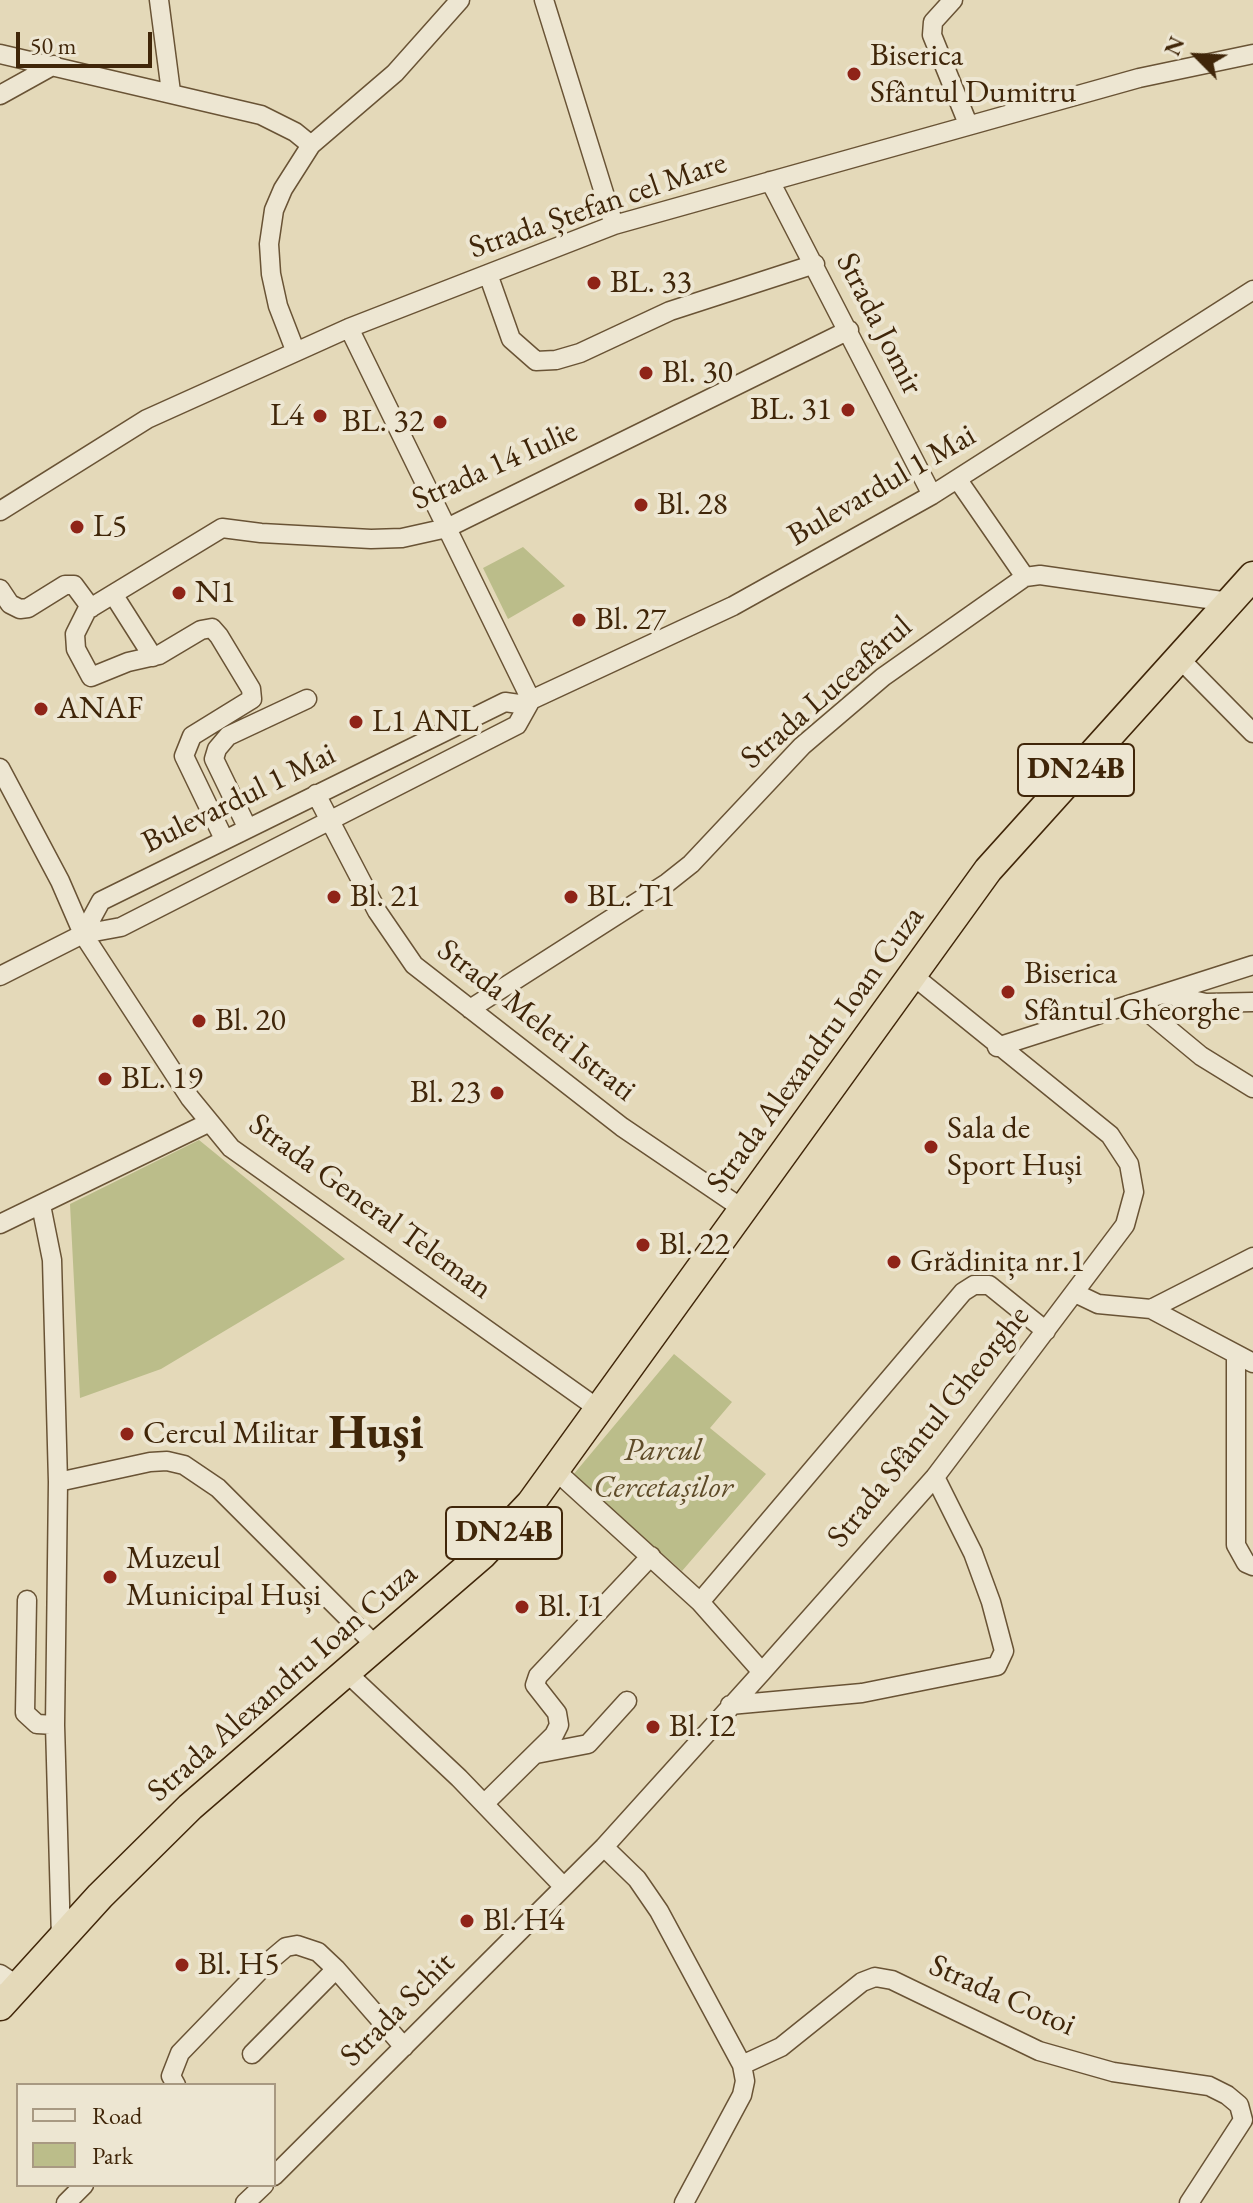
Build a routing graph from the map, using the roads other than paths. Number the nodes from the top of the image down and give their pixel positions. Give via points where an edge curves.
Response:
1 (159, 0) edge
2 (460, 0) edge
3 (544, 0) edge
4 (953, 0) edge
5 (0, 54) edge
6 (1253, 54) edge
7 (54, 65) junction
8 (171, 92) junction
9 (0, 95) edge
10 (968, 124) junction
11 (311, 145) junction
12 (770, 181) junction
13 (614, 225) junction
14 (815, 264) junction
15 (488, 274) junction
16 (1253, 290) edge
17 (349, 328) junction
18 (849, 330) junction
19 (295, 350) junction
20 (958, 480) junction
21 (932, 495) junction
22 (0, 511) edge
23 (447, 528) junction
24 (1253, 576) edge
25 (1025, 577) junction
26 (0, 589) edge
27 (113, 594) junction
28 (1229, 602) junction
29 (91, 608) junction
30 (153, 657) junction
31 (1178, 657) junction
32 (307, 699) dead end
33 (528, 703) junction
34 (1253, 733) edge
35 (0, 768) edge
36 (316, 794) junction
37 (328, 818) junction
38 (247, 827) junction
39 (224, 839) junction
40 (83, 934) junction
41 (1253, 965) edge
42 (911, 974) junction
43 (0, 976) edge
44 (1164, 994) junction
45 (1253, 1002) edge
46 (1137, 1003) junction
47 (470, 1009) junction
48 (997, 1047) junction
49 (1253, 1088) edge
50 (208, 1123) junction
51 (41, 1205) junction
52 (743, 1209) junction
53 (0, 1224) edge
54 (1253, 1257) edge
55 (1075, 1293) junction
56 (1151, 1309) junction
57 (1046, 1331) junction
58 (1245, 1359) edge
59 (600, 1410) junction
60 (556, 1471) junction
61 (935, 1477) junction
62 (58, 1482) junction
63 (651, 1556) junction
64 (1253, 1566) edge
65 (27, 1600) dead end
66 (700, 1602) junction
67 (375, 1645) junction
68 (345, 1671) junction
69 (762, 1672) junction
70 (627, 1701) dead end
71 (730, 1705) junction
72 (55, 1725) junction
73 (536, 1754) junction
74 (484, 1804) junction
75 (604, 1847) junction
76 (563, 1886) junction
77 (61, 1939) junction
78 (336, 1969) junction
79 (6, 1989) edge
80 (404, 2047) junction
81 (252, 2054) dead end
82 (742, 2065) junction
83 (175, 2083) edge
84 (276, 2174) edge
85 (82, 2187) edge
86 (262, 2187) edge
87 (66, 2203) edge
88 (245, 2203) edge
89 (684, 2203) edge
90 (1189, 2203) edge

1 - 8 street
2 - 11 street via 395,73
3 - 13 street
4 - 10 street via 933,22 932,35
5 - 7 street
6 - 10 street, Strada Ștefan cel Mare
7 - 8 street
7 - 9 street
8 - 11 street via 261,115
10 - 12 street, Strada Ștefan cel Mare
11 - 19 street via 274,210 269,244 278,306
12 - 13 street, Strada Ștefan cel Mare
12 - 14 street, Strada Jomir
13 - 15 street, Strada Ștefan cel Mare
14 - 15 street via 670,311 580,353 536,361 511,339
14 - 18 street, Strada Jomir
15 - 17 street, Strada Ștefan cel Mare
16 - 20 street, Bulevardul 1 Mai
17 - 19 street, Strada Ștefan cel Mare
17 - 23 street
18 - 21 street, Strada Jomir
18 - 23 street, Strada 14 Iulie
19 - 22 street, Strada Ștefan cel Mare via 147,419
20 - 21 street, Bulevardul 1 Mai
20 - 25 street
21 - 33 street, Bulevardul 1 Mai via 733,606
23 - 27 street, Strada 14 Iulie via 371,539 222,528
23 - 33 street
24 - 28 highway, Strada Alexandru Ioan Cuza / DN24B
25 - 28 street
25 - 47 street, Strada Luceafărul via 883,677 802,746 667,883
26 - 29 street via 20,609 74,585
27 - 29 street, Strada 14 Iulie
27 - 30 street
28 - 31 highway, Strada Alexandru Ioan Cuza / DN24B
29 - 30 street via 75,634 87,674 95,677
30 - 39 street via 212,628 251,689 252,699 192,736 185,746 189,770
31 - 34 street
31 - 42 highway, Strada Alexandru Ioan Cuza / DN24B via 996,860
32 - 38 street via 228,736 217,749 214,759
33 - 36 street, Bulevardul 1 Mai via 505,702
33 - 37 street, Bulevardul 1 Mai via 517,725
35 - 40 street, Strada General Teleman
36 - 37 street, Strada Meleti Istrati
36 - 38 street, Bulevardul 1 Mai
37 - 40 street, Bulevardul 1 Mai via 121,927
37 - 47 street, Strada Meleti Istrati via 401,948 414,965
38 - 39 street, Bulevardul 1 Mai
39 - 40 street, Bulevardul 1 Mai via 101,901
40 - 43 street, Bulevardul 1 Mai
40 - 50 street, Strada General Teleman
41 - 44 street
42 - 48 street, Strada Sfântul Gheorghe
42 - 52 highway, Strada Alexandru Ioan Cuza / DN24B
44 - 45 street via 1206,1003
44 - 46 street
46 - 48 street
46 - 49 street via 1201,1056
47 - 52 street, Strada Meleti Istrati via 622,1127
48 - 55 street, Strada Sfântul Gheorghe via 1110,1135 1129,1164 1134,1192 1125,1225
50 - 51 street
50 - 59 street, Strada General Teleman via 231,1148
51 - 53 street
51 - 62 street via 52,1260
52 - 59 highway, Strada Alexandru Ioan Cuza / DN24B
54 - 56 street
55 - 56 street via 1098,1304
55 - 57 street, Strada Sfântul Gheorghe
56 - 58 street
57 - 61 street, Strada Sfântul Gheorghe
57 - 66 street via 989,1285 963,1292
58 - 64 street via 1236,1545
59 - 60 highway, Strada Alexandru Ioan Cuza / DN24B
60 - 63 street
60 - 67 highway, Strada Alexandru Ioan Cuza / DN24B via 482,1555
61 - 69 street, Strada Sfântul Gheorghe
61 - 71 street via 973,1553 1003,1643 1002,1659 988,1670 884,1690
62 - 67 street via 150,1462 184,1465 218,1488
62 - 72 street
63 - 66 street
63 - 73 street via 538,1676 535,1685 557,1713 559,1725
65 - 72 street via 25,1713 37,1724
66 - 69 street
67 - 68 highway, Strada Alexandru Ioan Cuza / DN24B
68 - 74 street
68 - 77 highway, Strada Alexandru Ioan Cuza / DN24B via 190,1807
69 - 71 street, Strada Sfântul Gheorghe
70 - 73 street via 588,1744
71 - 75 street, Strada Sfântul Gheorghe
72 - 77 street
73 - 74 street
74 - 76 street
75 - 76 street, Strada Sfântul Gheorghe
75 - 82 street via 637,1879 659,1911
76 - 80 street, Strada Schit
77 - 79 highway, Strada Alexandru Ioan Cuza / DN24B
78 - 80 street
78 - 81 street
78 - 83 street via 305,1946 286,1947 180,2053 171,2076
80 - 84 street, Strada Schit
82 - 89 street via 742,2095
82 - 90 street, Strada Cotoi via 781,2047 862,1982 875,1977 892,1980 1039,2051 1113,2072 1209,2086 1227,2095 1239,2105 1243,2120
85 - 87 street
86 - 88 street

